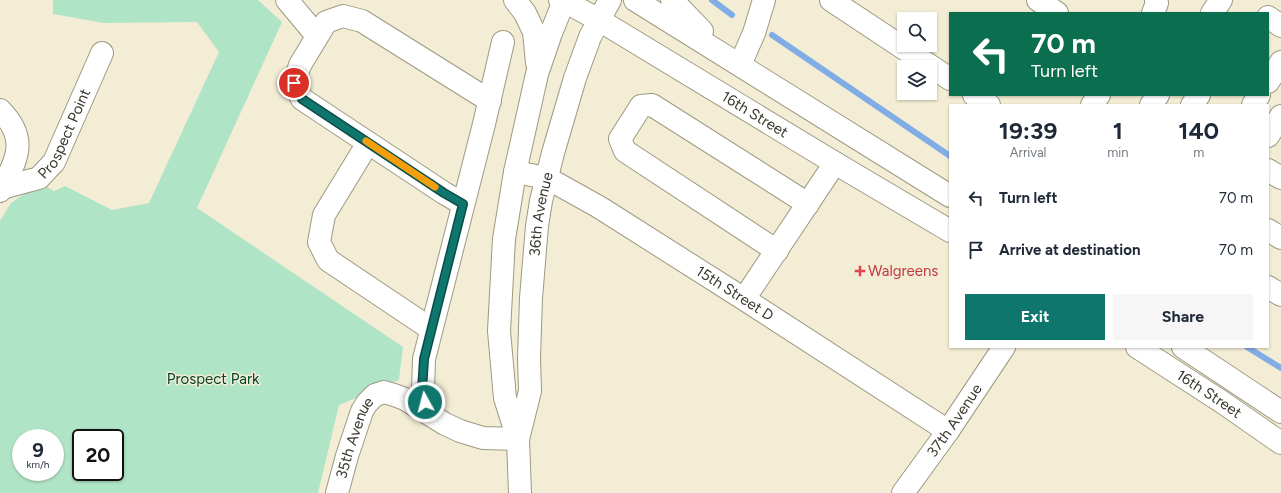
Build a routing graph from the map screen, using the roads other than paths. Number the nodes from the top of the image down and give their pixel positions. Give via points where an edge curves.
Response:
1 (287, 0) edge
2 (515, 0) edge
3 (563, 0) edge
4 (610, 0) edge
5 (635, 0) edge
6 (672, 0) edge
7 (764, 0) edge
8 (831, 0) edge
9 (1038, 0) edge
10 (1156, 0) edge
11 (1221, 0) edge
12 (1056, 12) edge
13 (1153, 12) edge
14 (1213, 12) edge
15 (1269, 18) edge
16 (599, 20) junction
17 (1281, 26) edge
18 (317, 36) junction
19 (503, 42) dead end
20 (102, 53) dead end
21 (734, 61) junction
22 (1281, 62) edge
23 (537, 74) junction
24 (949, 78) edge
25 (1269, 80) edge
26 (976, 96) edge
27 (490, 100) junction
28 (988, 104) edge
29 (0, 110) edge
30 (1281, 116) edge
31 (1269, 134) edge
32 (368, 143) junction
33 (835, 163) junction
34 (1269, 171) edge
35 (515, 172) junction
36 (547, 178) junction
37 (1281, 178) edge
38 (1, 189) edge
39 (949, 195) edge
40 (463, 204) junction
41 (808, 204) junction
42 (949, 229) edge
43 (1269, 231) edge
44 (1281, 238) edge
45 (777, 251) junction
46 (1269, 288) edge
47 (1281, 295) edge
48 (744, 299) junction
49 (431, 329) junction
50 (1003, 348) edge
51 (1138, 348) edge
52 (1185, 348) edge
53 (1281, 412) edge
54 (428, 413) junction
55 (948, 431) junction
56 (518, 439) junction
57 (1281, 443) edge
58 (337, 493) edge
59 (520, 493) edge
60 (903, 493) edge

1 - 18 street
2 - 23 street via 534,32
3 - 16 street, 16th Street
3 - 23 street, 36th Avenue
4 - 16 street, 36th Avenue
5 - 21 street
6 - 21 street
7 - 21 street via 754,33
8 - 24 street
9 - 12 street
10 - 13 street
11 - 14 street
15 - 17 street
16 - 33 street, 16th Street
16 - 36 street, 36th Avenue via 575,78
18 - 27 street via 326,22 343,16 362,21
18 - 32 street via 300,64 294,83 302,99
19 - 27 street
20 - 38 street, Prospect Point via 54,162 39,178
21 - 39 street
22 - 25 street
23 - 35 street, 36th Avenue
26 - 28 street
27 - 40 street
29 - 38 street via 16,132 18,145 13,168
30 - 31 street
32 - 40 street
32 - 49 street via 324,215 319,242 328,260
33 - 41 street
33 - 42 street, 16th Street
34 - 37 street
35 - 36 street, 15th Street D
35 - 56 street, 36th Avenue via 504,239 499,331 505,398
36 - 48 street, 15th Street D via 599,207
36 - 56 street, 36th Avenue via 541,201 534,262 529,358 530,391
40 - 49 street
41 - 45 street
41 - 45 street via 652,104 641,106 620,140 625,151
43 - 44 street
45 - 48 street
46 - 47 street
48 - 55 street, 15th Street D
49 - 54 street via 424,359 422,390
50 - 55 street, 37th Avenue
51 - 57 street, 16th Street
52 - 53 street, 16th Street
54 - 56 street, 35th Avenue via 460,431 483,438
54 - 58 street, 35th Avenue via 394,394 384,392 375,395 362,411
55 - 60 street, 37th Avenue
56 - 59 street, 36th Avenue

